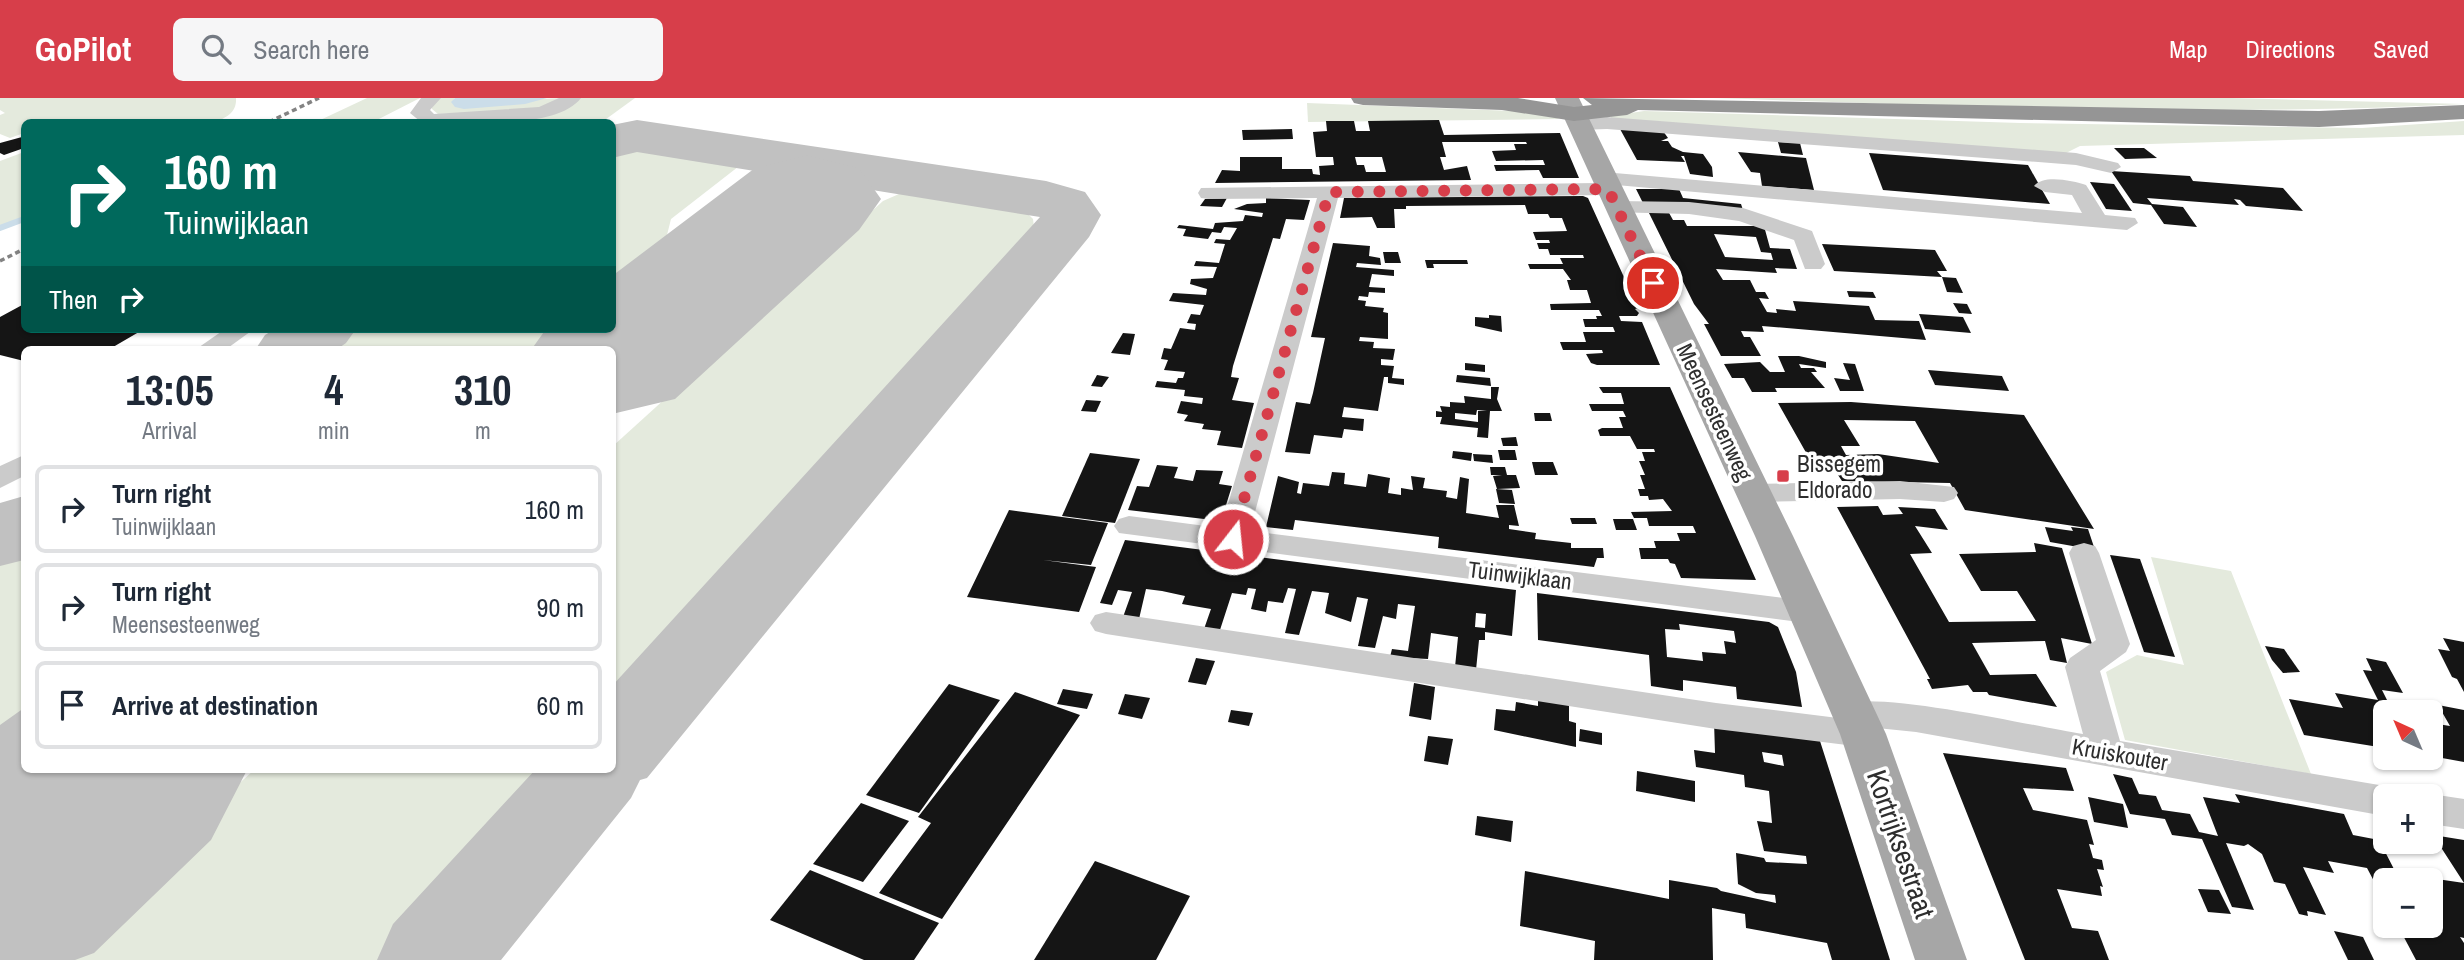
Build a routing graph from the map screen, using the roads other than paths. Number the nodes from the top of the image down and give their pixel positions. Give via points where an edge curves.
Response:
1 (432, 98) edge
2 (572, 98) edge
3 (1363, 98) edge
4 (1576, 105) edge
5 (2464, 112) edge
6 (429, 119) edge
7 (446, 119) edge
8 (2110, 167) dead end
9 (2045, 186) dead end
10 (1609, 191) junction
11 (1329, 192) junction
12 (1209, 193) dead end
13 (2097, 220) junction
14 (2127, 223) dead end
15 (1813, 264) dead end
16 (236, 333) edge
17 (214, 346) edge
18 (21, 466) edge
19 (0, 479) edge
20 (1753, 493) junction
21 (1944, 493) dead end
22 (1129, 526) dead end
23 (1233, 539) junction
24 (2084, 553) dead end
25 (1807, 612) junction
26 (1107, 623) dead end
27 (1859, 725) junction
28 (2105, 752) junction
29 (2373, 799) edge
30 (2443, 810) edge
31 (2464, 814) edge
32 (1941, 960) edge

1 - 6 street via 420,109
2 - 7 street via 541,113
3 - 4 highway
4 - 5 highway via 2319,119
4 - 8 street via 1607,123 2076,159
4 - 10 main road, Meensesteenweg
9 - 13 street via 2080,189
10 - 11 street
10 - 13 street
10 - 15 street via 1759,219 1804,236
10 - 20 main road, Meensesteenweg
11 - 12 street
11 - 23 street
13 - 14 street
16 - 17 street
18 - 19 street
20 - 21 street
20 - 25 main road, Meensesteenweg
22 - 23 street, Tuinwijklaan
23 - 25 street, Tuinwijklaan
24 - 28 street via 2114,644 2082,667
25 - 27 main road, Meensesteenweg
26 - 27 street, Kruiskouter via 1716,716
27 - 28 street, Kruiskouter via 1916,719
27 - 32 main road, Kortrijksestraat
28 - 29 street, Kruiskouter
30 - 31 street

